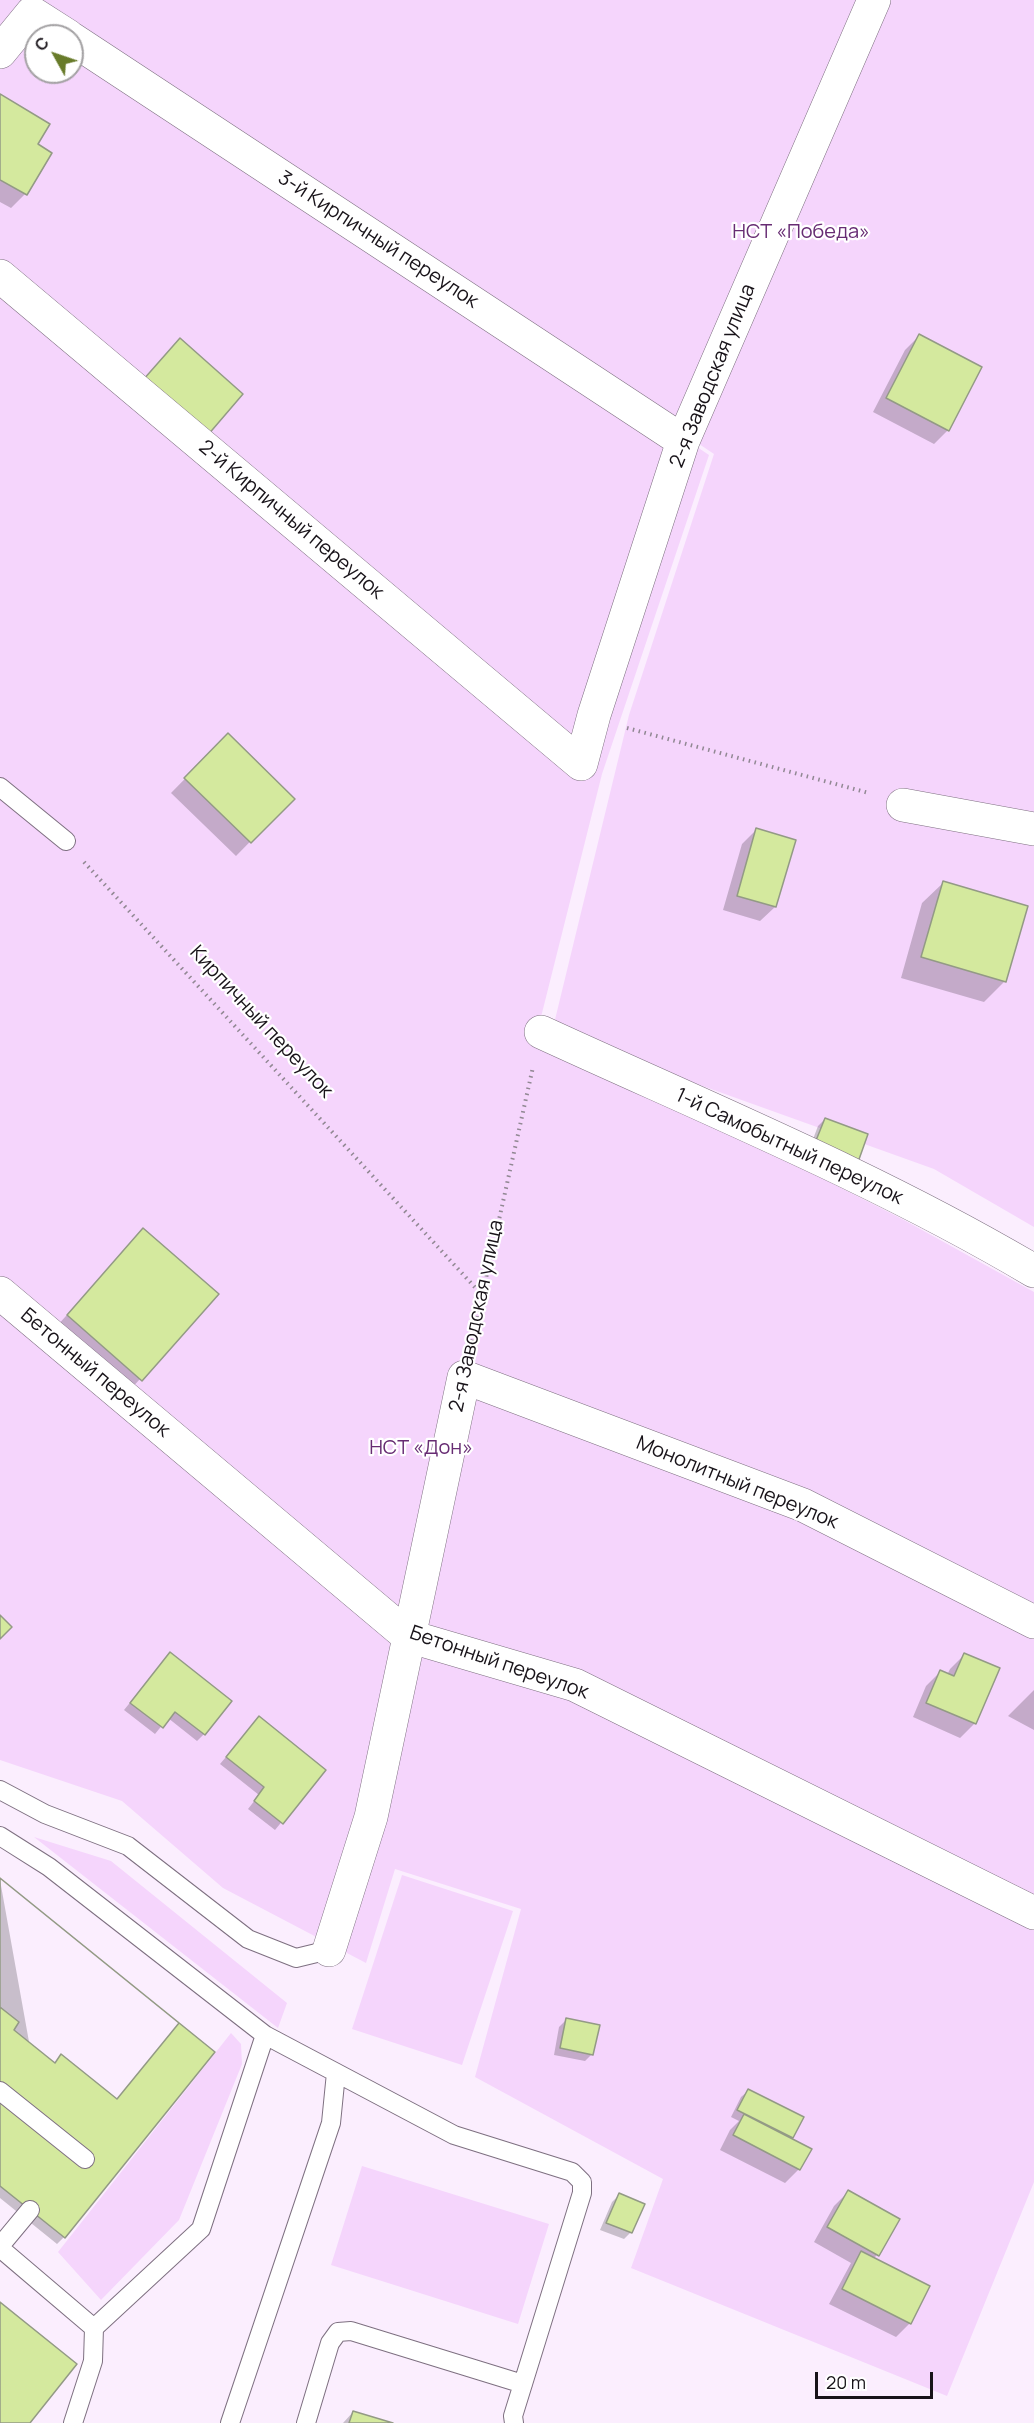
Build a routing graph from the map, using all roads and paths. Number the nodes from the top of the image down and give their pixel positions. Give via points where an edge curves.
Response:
1 (874, 0) edge
2 (49, 24) edge
3 (84, 47) edge
4 (0, 52) edge
5 (0, 276) edge
6 (683, 441) junction
7 (633, 730) dead end
8 (581, 764) joint
9 (0, 787) edge
10 (853, 788) dead end
11 (903, 806) dead end
12 (1034, 829) edge
13 (66, 842) joint
14 (541, 1032) joint
15 (1034, 1271) edge
16 (0, 1293) edge
17 (482, 1295) junction
18 (464, 1377) junction
19 (1034, 1622) edge
20 (408, 1636) junction
21 (0, 1790) edge
22 (0, 1836) edge
23 (1034, 1913) edge
24 (329, 1950) joint
25 (265, 2036) junction
26 (336, 2073) junction
27 (0, 2091) edge
28 (85, 2159) dead end
29 (30, 2210) dead end
30 (0, 2247) edge
31 (94, 2328) junction
32 (523, 2384) junction
33 (72, 2423) edge
34 (230, 2423) edge
35 (306, 2423) edge
36 (514, 2423) edge

1 - 6 street, 2-я Заводская улица
2 - 4 street via 32,13
3 - 6 street, 3-й Кирпичный переулок
5 - 8 street, 2-й Кирпичный переулок
6 - 8 street, 2-я Заводская улица
7 - 10 path
9 - 13 lane
11 - 12 street
13 - 17 path, Кирпичный переулок
14 - 15 street, 1-й Самобытный переулок via 859,1178
14 - 17 path, 2-я Заводская улица
16 - 20 street, Бетонный переулок
17 - 18 path, 2-я Заводская улица
18 - 19 street, Монолитный переулок via 803,1505
18 - 20 street, 2-я Заводская улица
20 - 23 street, Бетонный переулок via 575,1685
20 - 24 street, 2-я Заводская улица via 371,1817
21 - 24 lane via 45,1814 128,1846 248,1939 296,1958
22 - 25 lane via 49,1867
25 - 26 lane
25 - 31 lane via 201,2229
26 - 32 lane via 454,2135 572,2172 582,2182 582,2193
26 - 34 lane via 331,2123
27 - 28 lane
29 - 30 lane
30 - 31 lane
31 - 33 lane via 93,2361
32 - 35 lane via 351,2331 338,2332 330,2343
32 - 36 lane

